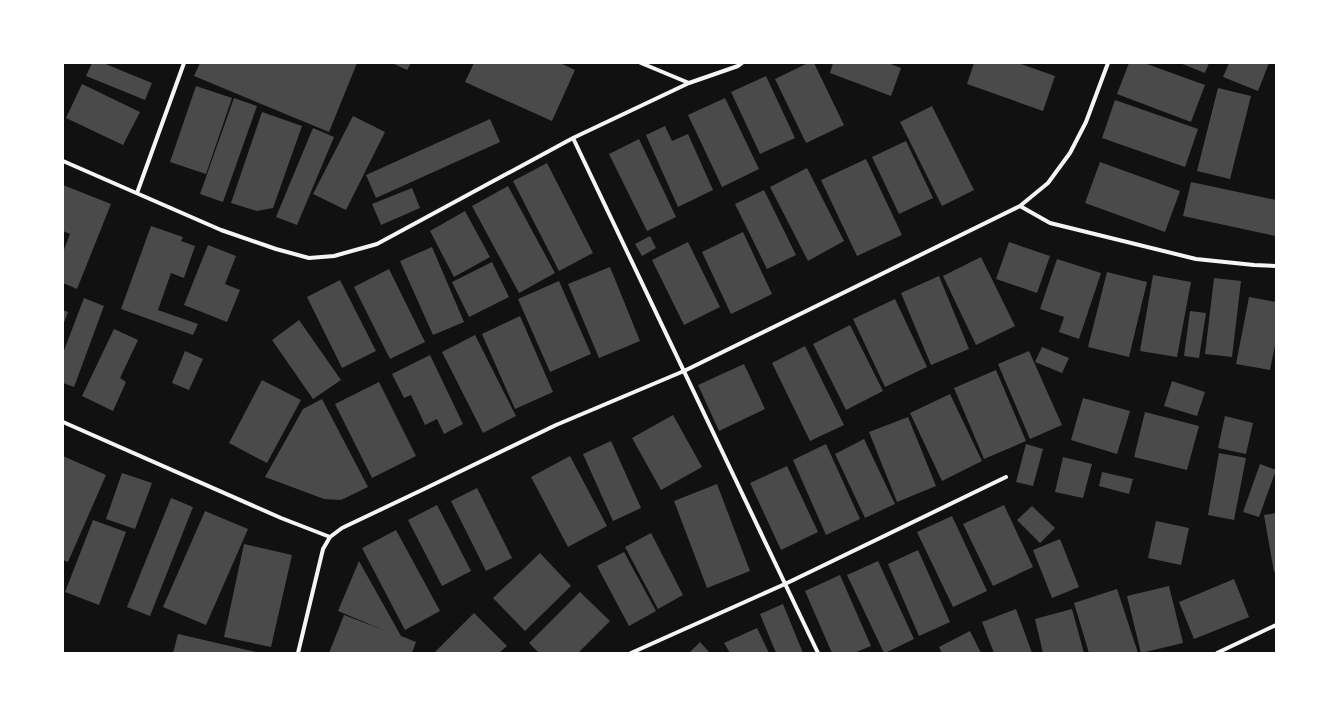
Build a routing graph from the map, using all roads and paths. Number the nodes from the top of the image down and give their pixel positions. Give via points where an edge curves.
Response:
1 (184, 63) edge
2 (641, 63) edge
3 (742, 63) edge
4 (1108, 63) edge
5 (689, 83) junction
6 (573, 138) junction
7 (63, 161) edge
8 (137, 193) junction
9 (1020, 206) junction
10 (1276, 266) edge
11 (684, 371) junction
12 (63, 422) edge
13 (1006, 477) dead end
14 (330, 537) junction
15 (785, 584) junction
16 (1276, 625) edge
17 (298, 653) edge
18 (631, 653) edge
19 (818, 653) edge
20 (1217, 653) edge

1 - 8 street
2 - 5 street
3 - 5 street
4 - 9 street via 1086,122 1070,153 1048,183
5 - 6 street
6 - 8 street via 377,244 334,256 309,258 276,249 221,230
6 - 11 street
7 - 8 street
9 - 10 street via 1050,223 1196,259
9 - 11 street
11 - 14 street via 556,425 342,528
11 - 15 street
12 - 14 street
13 - 15 street
14 - 17 street via 322,549
15 - 18 street
15 - 19 street
16 - 20 street

